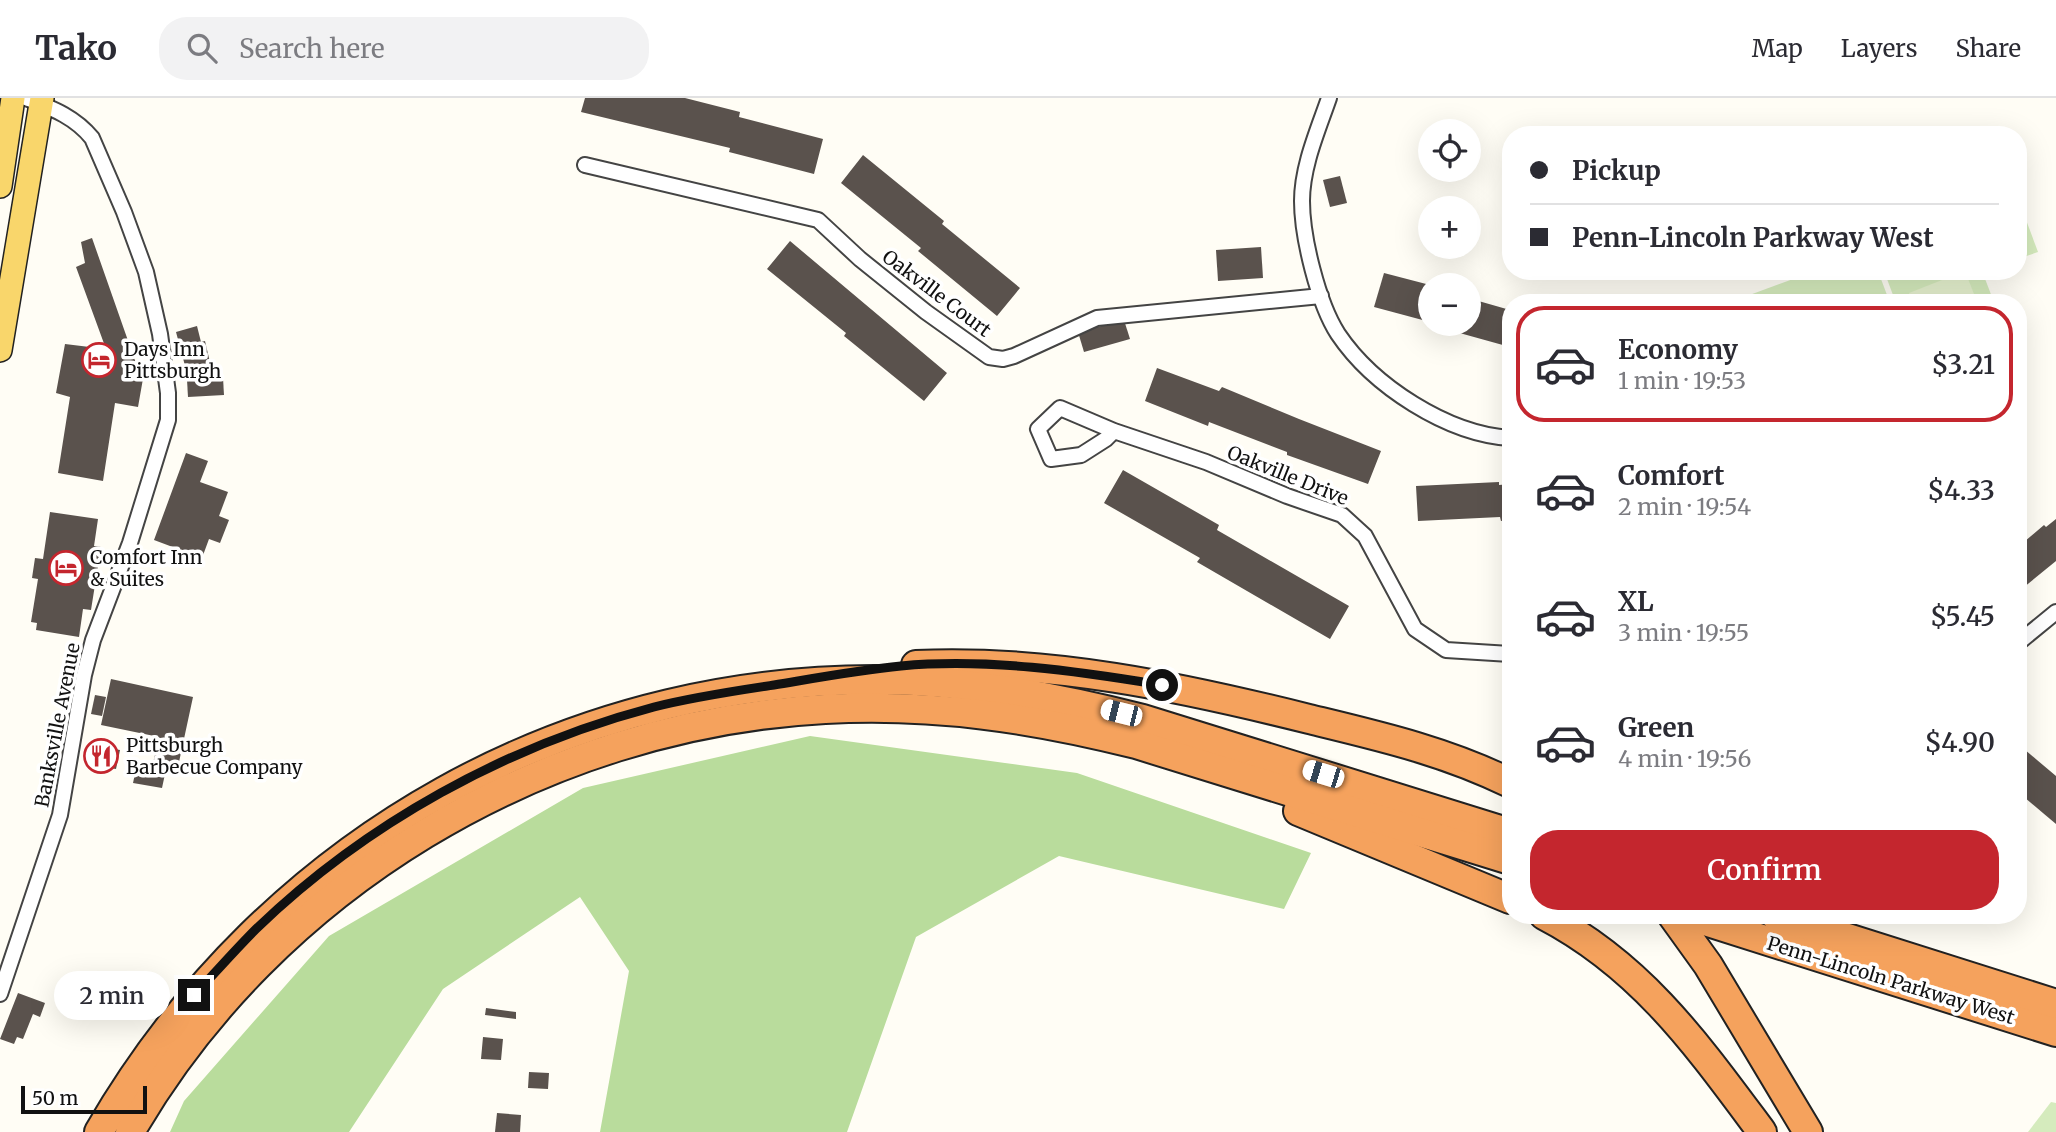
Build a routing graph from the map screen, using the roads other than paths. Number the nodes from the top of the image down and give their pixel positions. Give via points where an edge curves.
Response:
1 (13, 98) edge
2 (1329, 98) edge
3 (36, 100) edge
4 (585, 164) dead end
5 (0, 186) edge
6 (1321, 296) junction
7 (0, 350) edge
8 (1114, 431) junction
9 (1502, 438) edge
10 (2056, 612) edge
11 (2027, 636) edge
12 (1502, 654) edge
13 (735, 691) junction
14 (1136, 744) junction
15 (1502, 779) edge
16 (1502, 831) edge
17 (1502, 858) edge
18 (1502, 896) edge
19 (1558, 924) edge
20 (1678, 924) edge
21 (1714, 924) edge
22 (1803, 924) edge
23 (0, 994) edge
24 (2056, 1004) edge
25 (2056, 1032) edge
26 (99, 1132) edge
27 (130, 1132) edge
28 (1762, 1132) edge
29 (1808, 1132) edge

1 - 5 main road
2 - 6 street via 1308,161 1302,200 1308,254
3 - 7 main road
3 - 23 street, Banksville Avenue via 68,116 92,138 124,212 153,299 169,407 165,434 130,543 93,640 60,815
4 - 6 street, Oakville Court via 818,219 926,312 989,356 1003,359 1097,318
6 - 9 street via 1337,333 1390,387 1419,408 1465,429
8 - 8 street, Oakville Drive via 1060,408 1038,429 1051,458 1081,455
8 - 12 street, Oakville Drive via 1342,515 1365,536 1415,629 1446,650
10 - 11 street
13 - 15 highway via 917,665 1085,674 1232,699 1407,743
13 - 16 highway via 869,680 1020,692 1143,719
13 - 26 highway via 653,708 566,735 451,788 365,841 292,897 227,960 165,1032
14 - 17 highway
14 - 18 highway
14 - 27 highway via 1005,716 870,707 702,724 575,760 492,797 418,838 309,918 215,1013
19 - 28 highway via 1602,951 1647,989
20 - 29 highway
21 - 25 highway, Penn-Lincoln Parkway West
22 - 24 highway, Penn-Lincoln Parkway West

